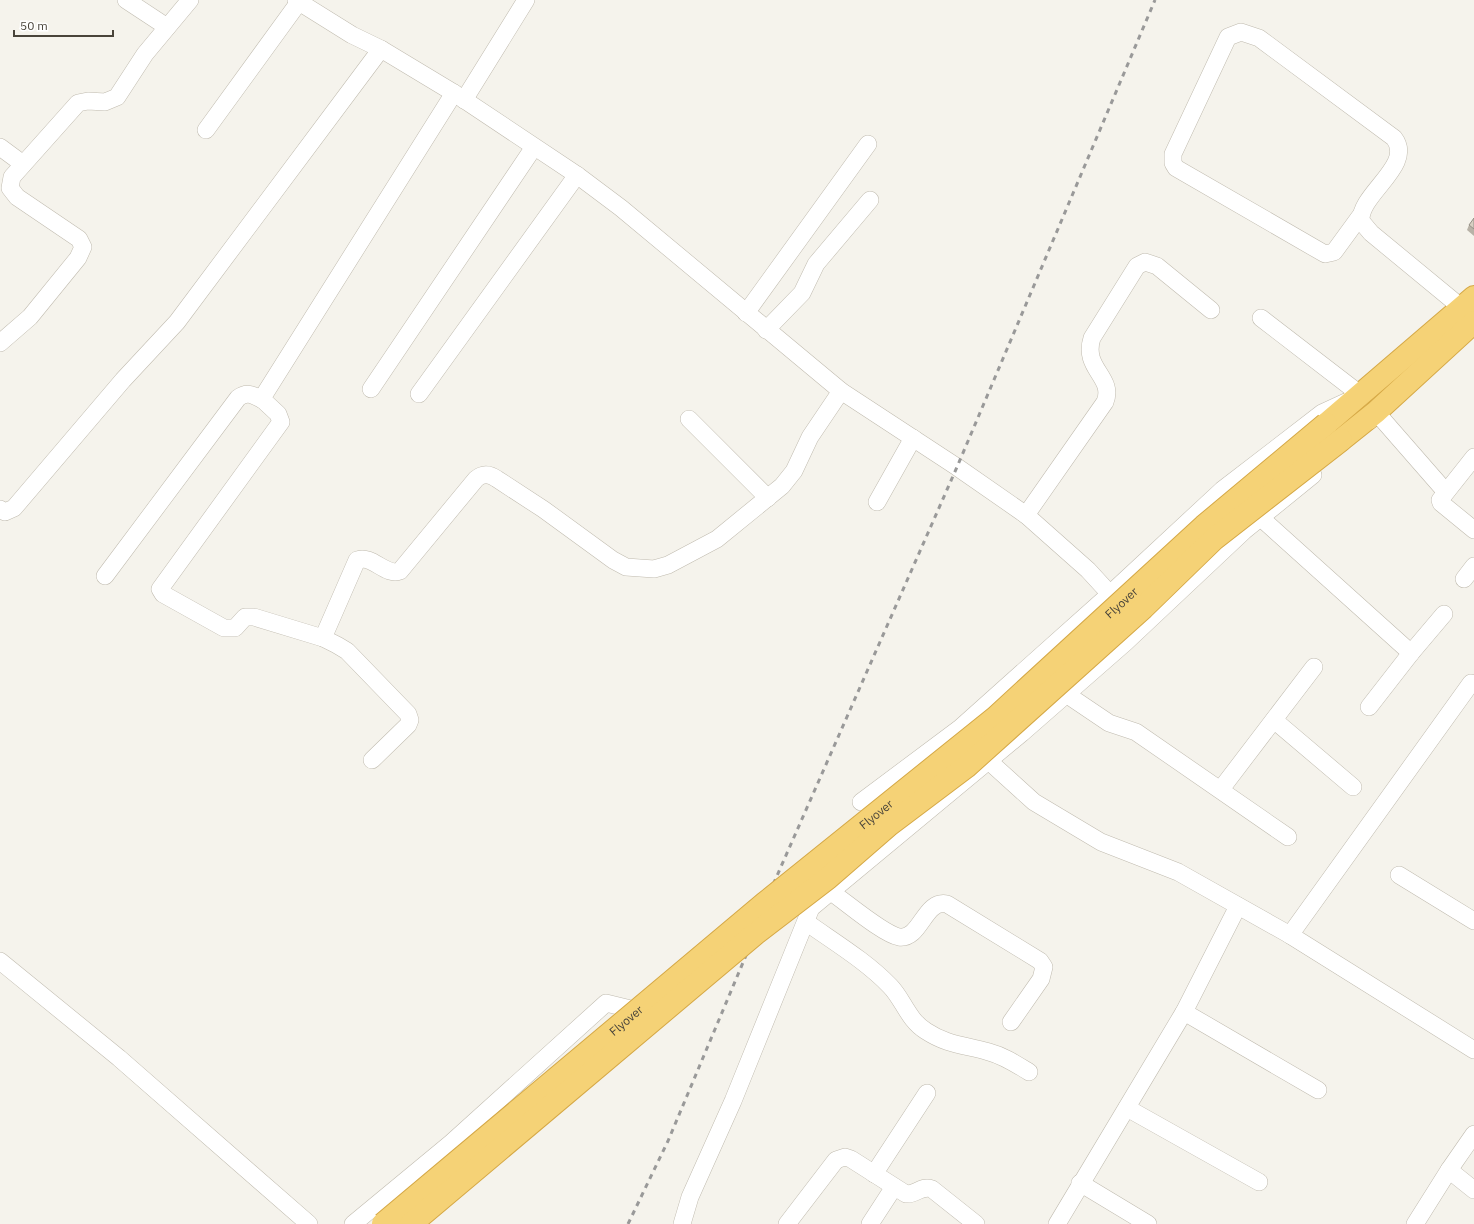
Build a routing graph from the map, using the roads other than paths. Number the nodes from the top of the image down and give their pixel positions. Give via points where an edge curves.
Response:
1 (126, 0) edge
2 (190, 0) edge
3 (526, 0) edge
4 (297, 1) edge
5 (167, 27) junction
6 (381, 48) junction
7 (459, 97) junction
8 (206, 130) dead end
9 (868, 144) dead end
10 (0, 147) edge
11 (534, 147) junction
12 (23, 164) junction
13 (577, 175) junction
14 (870, 200) dead end
15 (1361, 215) junction
16 (1470, 309) edge
17 (1211, 310) dead end
18 (746, 313) junction
19 (1261, 318) dead end
20 (766, 330) junction
21 (0, 343) edge
22 (372, 389) dead end
23 (841, 391) junction
24 (419, 394) dead end
25 (1361, 395) junction
26 (263, 400) junction
27 (1376, 412) junction
28 (689, 419) dead end
29 (913, 438) junction
30 (1474, 457) edge
31 (1445, 491) junction
32 (768, 498) junction
33 (877, 502) dead end
34 (0, 510) edge
35 (1026, 515) junction
36 (1261, 518) junction
37 (1474, 530) edge
38 (105, 576) dead end
39 (1110, 594) junction
40 (1444, 614) dead end
41 (323, 638) junction
42 (1411, 653) junction
43 (1314, 667) dead end
44 (1471, 683) dead end
45 (1066, 694) junction
46 (1369, 707) dead end
47 (1274, 720) junction
48 (960, 728) junction
49 (372, 760) dead end
50 (988, 762) junction
51 (1353, 787) dead end
52 (1222, 790) junction
53 (861, 802) dead end
54 (1288, 837) dead end
55 (1399, 875) dead end
56 (831, 892) junction
57 (1238, 906) junction
58 (1474, 921) edge
59 (806, 922) junction
60 (1290, 935) junction
61 (0, 961) edge
62 (1184, 1012) junction
63 (1011, 1022) dead end
64 (1474, 1050) edge
65 (1029, 1072) dead end
66 (1318, 1090) dead end
67 (927, 1093) dead end
68 (1127, 1108) junction
69 (1474, 1134) edge
70 (1449, 1170) junction
71 (874, 1174) junction
72 (1259, 1182) dead end
73 (1080, 1183) junction
74 (894, 1187) junction
75 (1474, 1190) edge
76 (309, 1224) edge
77 (353, 1224) edge
78 (383, 1224) edge
79 (411, 1224) edge
80 (428, 1224) edge
81 (682, 1224) edge
82 (787, 1224) edge
83 (870, 1224) edge
84 (976, 1224) edge
85 (1056, 1224) edge
86 (1148, 1224) edge
87 (1415, 1224) edge

1 - 5 street
2 - 5 street
3 - 7 street
4 - 6 street via 352,35
4 - 8 street
5 - 12 street via 145,54 117,97 105,102 78,103
6 - 7 street
6 - 34 street via 177,322 123,380 14,508 5,512
7 - 11 street
7 - 26 street
9 - 18 street
10 - 12 street
11 - 13 street
11 - 22 street
12 - 21 street via 12,177 10,188 79,239 83,248 78,258 30,318
13 - 18 street via 621,208
13 - 24 street
14 - 20 street via 816,264 802,293
15 - 15 street via 1334,252 1325,254 1176,168 1173,154 1228,37 1241,32 1259,38 1398,142 1400,149 1396,162
15 - 16 street via 1364,226
16 - 25 highway, Flyover
16 - 27 highway, Flyover
17 - 35 street via 1157,266 1145,262 1138,266 1092,338 1089,347 1093,364 1106,385 1105,402
18 - 20 street
19 - 25 street
20 - 23 street
23 - 29 street
23 - 32 street via 810,437 788,479
25 - 39 street via 1322,413 1222,490
25 - 78 highway, Flyover, bridge via 1204,526 996,717 765,903
26 - 38 street via 252,394 238,398
26 - 41 street via 278,414 280,422 160,590 224,628 235,628 245,617 254,617
27 - 31 street
27 - 36 street via 1339,454
27 - 79 highway, Flyover, bridge via 1214,539 1143,608 966,766 755,934
28 - 32 street
29 - 33 street
29 - 35 street
30 - 31 street
31 - 37 street via 1441,503
32 - 41 street via 717,539 690,556 654,569 639,569 626,567 613,560 497,479 488,475 480,476 400,571 393,572 365,559 357,560
35 - 39 street via 1088,570
36 - 42 street
36 - 45 street
39 - 48 street
40 - 42 street
41 - 49 street via 347,651 408,714 408,724
42 - 46 street
43 - 47 street
44 - 60 street
45 - 50 street
45 - 52 street via 1109,723 1136,732
47 - 51 street
47 - 52 street
48 - 50 street
48 - 53 street
50 - 56 street
50 - 57 street via 1034,802 1101,842 1178,872
52 - 54 street
55 - 58 street
56 - 59 street via 811,908
56 - 63 street via 899,937 909,935 935,906 947,904 1040,961 1044,967 1041,979
57 - 60 street
57 - 62 street
59 - 65 street via 886,982 925,1031 944,1042 1005,1058
59 - 81 street via 733,1101 690,1197
60 - 64 street
61 - 76 street via 119,1058
62 - 66 street
62 - 68 street
67 - 71 street
68 - 72 street
68 - 73 street
69 - 70 street
70 - 75 street
70 - 87 street
71 - 74 street
71 - 82 street via 851,1159 840,1158 831,1166
73 - 85 street
73 - 86 street
74 - 83 street
74 - 84 street via 909,1194 924,1187 932,1189
77 - 80 street via 451,1143 606,1003 668,1018

